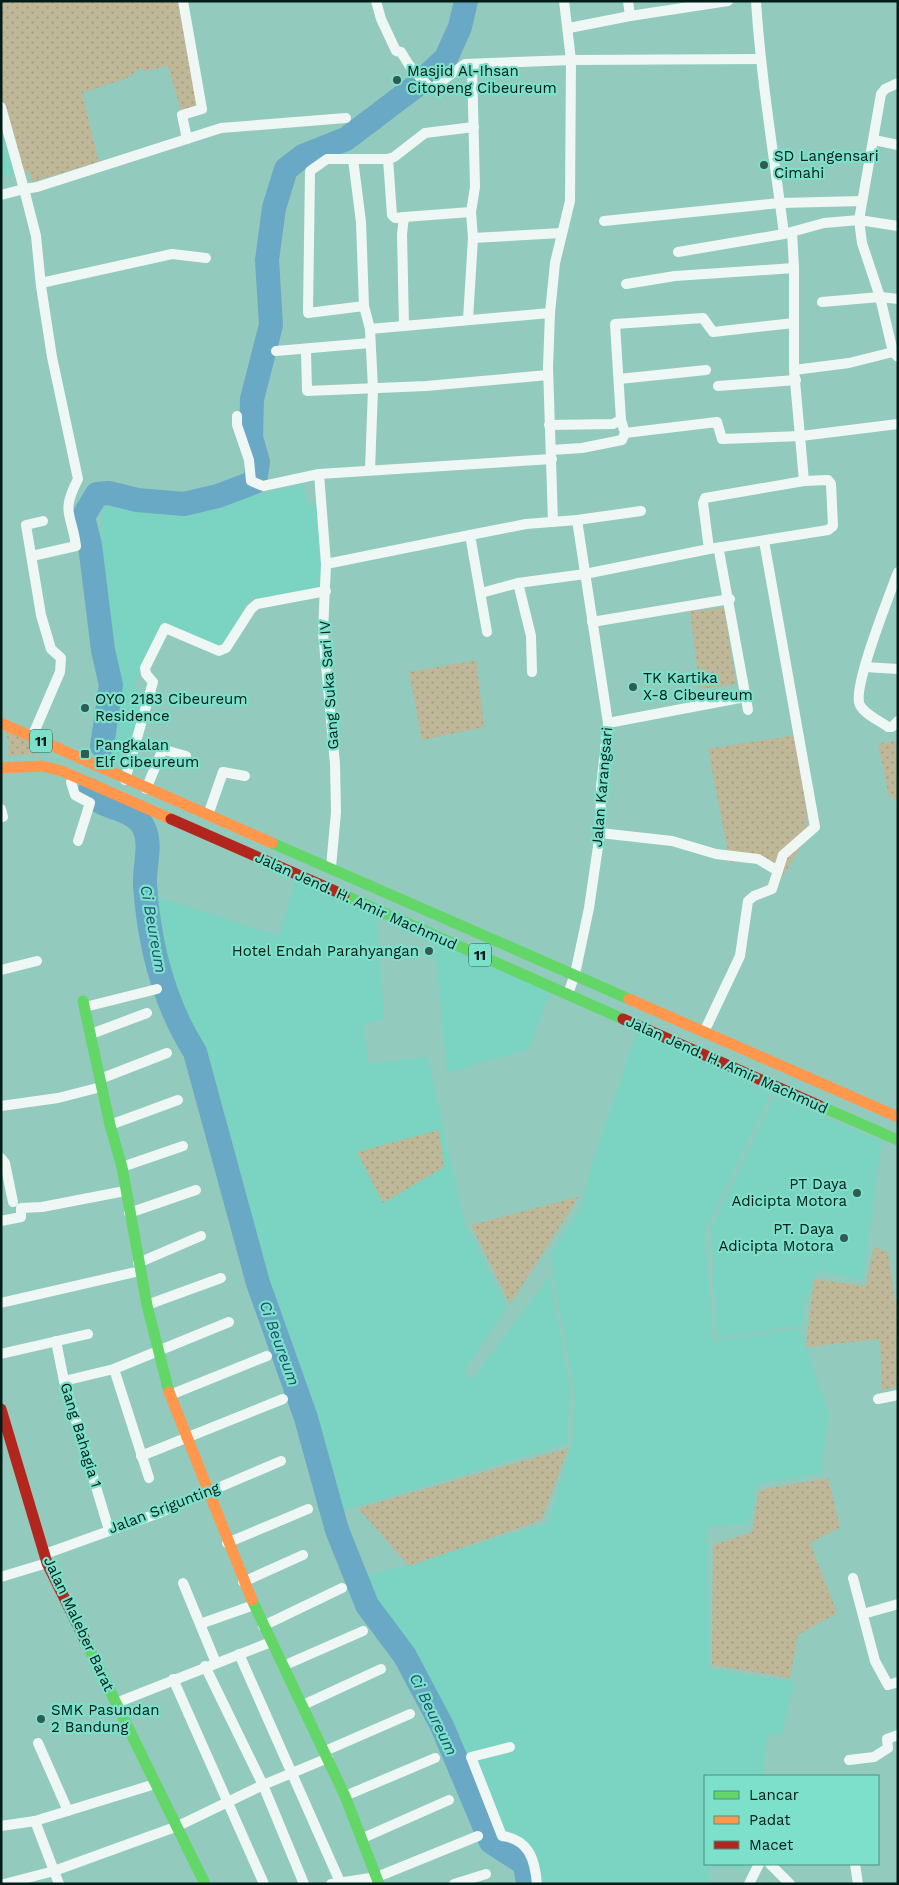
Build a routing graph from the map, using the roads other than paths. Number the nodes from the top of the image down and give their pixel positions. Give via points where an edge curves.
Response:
1 (183, 1) edge
2 (376, 1) edge
3 (564, 1) edge
4 (628, 1) edge
5 (728, 1) edge
6 (756, 1) edge
7 (714, 2) edge
8 (630, 16) junction
9 (568, 28) junction
10 (760, 59) junction
11 (571, 60) junction
12 (472, 65) junction
13 (898, 83) edge
14 (1, 107) edge
15 (346, 118) dead end
16 (474, 127) junction
17 (187, 138) junction
18 (874, 140) junction
19 (898, 145) edge
20 (353, 159) junction
21 (388, 159) junction
22 (24, 189) junction
23 (1, 195) edge
24 (862, 201) junction
25 (780, 203) junction
26 (471, 212) junction
27 (404, 217) junction
28 (859, 220) junction
29 (604, 221) dead end
30 (898, 226) edge
31 (561, 233) junction
32 (788, 233) junction
33 (473, 238) junction
34 (678, 252) dead end
35 (206, 258) dead end
36 (794, 268) junction
37 (41, 283) junction
38 (626, 284) dead end
39 (880, 297) junction
40 (898, 299) edge
41 (822, 302) dead end
42 (364, 306) junction
43 (550, 313) junction
44 (468, 319) junction
45 (794, 323) junction
46 (404, 326) junction
47 (370, 328) junction
48 (370, 343) junction
49 (306, 350) junction
50 (276, 351) dead end
51 (896, 354) edge
52 (706, 370) dead end
53 (794, 370) junction
54 (548, 375) junction
55 (619, 379) junction
56 (796, 380) junction
57 (718, 386) dead end
58 (373, 388) junction
59 (237, 416) dead end
60 (621, 420) junction
61 (898, 424) edge
62 (549, 425) junction
63 (626, 434) junction
64 (801, 436) junction
65 (551, 455) junction
66 (370, 470) junction
67 (319, 474) junction
68 (804, 481) junction
69 (641, 511) dead end
70 (577, 520) junction
71 (43, 521) dead end
72 (553, 522) junction
73 (470, 535) junction
74 (764, 541) junction
75 (714, 550) junction
76 (32, 556) junction
77 (326, 564) junction
78 (585, 574) junction
79 (897, 577) edge
80 (518, 583) junction
81 (326, 592) junction
82 (481, 593) junction
83 (730, 599) junction
84 (592, 622) junction
85 (487, 632) dead end
86 (865, 668) junction
87 (898, 669) edge
88 (532, 672) dead end
89 (745, 696) junction
90 (748, 710) dead end
91 (898, 721) edge
92 (1, 723) edge
93 (608, 723) junction
94 (32, 736) junction
95 (186, 756) dead end
96 (1, 768) edge
97 (74, 776) junction
98 (245, 776) dead end
99 (125, 780) junction
100 (146, 789) junction
101 (208, 815) junction
102 (600, 833) junction
103 (78, 841) dead end
104 (331, 867) junction
105 (778, 870) junction
106 (37, 961) dead end
107 (1, 970) edge
108 (574, 974) junction
109 (157, 988) dead end
110 (568, 994) junction
111 (84, 1004) joint
112 (147, 1013) dead end
113 (704, 1032) junction
114 (91, 1034) junction
115 (167, 1053) dead end
116 (100, 1083) junction
117 (178, 1100) dead end
118 (1, 1106) edge
119 (898, 1117) edge
120 (110, 1125) junction
121 (898, 1140) edge
122 (183, 1146) dead end
123 (1, 1158) edge
124 (122, 1167) junction
125 (196, 1190) dead end
126 (125, 1191) junction
127 (14, 1202) dead end
128 (129, 1213) junction
129 (1, 1221) edge
130 (201, 1236) dead end
131 (139, 1267) junction
132 (221, 1278) dead end
133 (1, 1303) edge
134 (147, 1305) junction
135 (229, 1322) dead end
136 (88, 1334) dead end
137 (56, 1341) junction
138 (159, 1351) junction
139 (1, 1354) edge
140 (267, 1356) dead end
141 (114, 1369) junction
142 (64, 1381) junction
143 (170, 1395) junction
144 (898, 1395) edge
145 (878, 1399) dead end
146 (283, 1400) dead end
147 (1, 1409) edge
148 (188, 1438) junction
149 (141, 1456) junction
150 (281, 1460) dead end
151 (149, 1478) dead end
152 (209, 1491) junction
153 (308, 1509) dead end
154 (109, 1530) junction
155 (227, 1544) junction
156 (303, 1555) dead end
157 (46, 1558) junction
158 (1, 1576) edge
159 (853, 1578) dead end
160 (243, 1582) junction
161 (183, 1583) dead end
162 (342, 1588) dead end
163 (898, 1604) edge
164 (254, 1605) junction
165 (863, 1614) junction
166 (200, 1624) junction
167 (263, 1626) junction
168 (362, 1631) dead end
169 (271, 1642) junction
170 (240, 1654) junction
171 (216, 1662) junction
172 (205, 1666) junction
173 (283, 1666) junction
174 (381, 1669) dead end
175 (173, 1679) junction
176 (898, 1682) edge
177 (116, 1703) junction
178 (303, 1705) junction
179 (410, 1714) dead end
180 (898, 1734) edge
181 (38, 1743) dead end
182 (510, 1746) dead end
183 (326, 1754) junction
184 (435, 1758) dead end
185 (849, 1760) dead end
186 (291, 1772) junction
187 (155, 1784) junction
188 (263, 1785) junction
189 (345, 1796) junction
190 (449, 1800) dead end
191 (227, 1802) junction
192 (68, 1811) junction
193 (35, 1821) junction
194 (1, 1826) edge
195 (178, 1826) junction
196 (478, 1836) dead end
197 (364, 1838) junction
198 (758, 1865) edge
199 (771, 1865) edge
200 (855, 1865) edge
201 (54, 1871) junction
202 (486, 1874) dead end
203 (378, 1880) edge
204 (336, 1883) edge
205 (4, 1884) edge
206 (59, 1884) edge
207 (205, 1884) edge
208 (264, 1884) edge
209 (304, 1884) edge
210 (454, 1884) edge
211 (537, 1884) edge
212 (749, 1884) edge
213 (790, 1884) edge
214 (858, 1884) edge

1 - 17 street via 202,109 182,115
2 - 12 street via 396,51 401,52 431,89 466,64
3 - 9 street
4 - 8 street
5 - 7 street
6 - 10 street
7 - 8 street
8 - 9 street
9 - 11 street
10 - 11 street
10 - 25 street
11 - 12 street
11 - 31 street via 570,201
12 - 16 street
13 - 18 street via 881,94
14 - 22 street
15 - 17 street via 221,128
16 - 21 street via 425,133
16 - 26 street via 475,187
17 - 22 street
18 - 19 street
18 - 24 street
20 - 21 street
20 - 42 street via 361,222
20 - 42 street via 324,160 310,171 308,313
21 - 27 street via 392,215
22 - 23 street
22 - 37 street via 36,236
24 - 25 street
24 - 28 street
25 - 29 street
25 - 32 street
26 - 27 street
26 - 33 street
27 - 46 street
28 - 30 street
28 - 32 street via 824,222
28 - 39 street via 862,243
31 - 33 street
31 - 43 street
32 - 34 street
32 - 36 street
33 - 44 street
35 - 37 street via 172,254
36 - 38 street via 676,276
36 - 45 street
37 - 76 street via 78,479 70,495 68,509 76,544
39 - 40 street
39 - 41 street
39 - 51 street
42 - 47 street
43 - 44 street
43 - 54 street
44 - 46 street
45 - 53 street
45 - 55 street via 713,332 703,318 615,324
46 - 47 street
47 - 48 street
48 - 49 street
48 - 58 street
49 - 50 street
49 - 58 street via 307,391
51 - 53 street
52 - 55 street
53 - 56 street
54 - 58 street
54 - 62 street
55 - 60 street
56 - 57 street
56 - 64 street
58 - 66 street
59 - 67 street via 251,481 262,486
60 - 62 street via 613,424
60 - 63 street
61 - 64 street
62 - 65 street
63 - 64 street via 717,422 722,439
63 - 65 street via 622,440
64 - 68 street
65 - 66 street
65 - 72 street
66 - 67 street
67 - 77 street, Gang Suka Sari IV
68 - 74 street via 828,480 831,484 832,529
68 - 75 street via 705,498
69 - 70 street
70 - 72 street
70 - 78 street, Jalan Karangsari
71 - 76 street via 26,525
72 - 73 street
73 - 77 street
73 - 82 street
74 - 75 street
74 - 105 street via 815,824 813,830 782,855
75 - 78 street
75 - 83 street
76 - 94 street via 50,649 61,658 60,672
77 - 81 street, Gang Suka Sari IV
78 - 80 street
78 - 84 street, Jalan Karangsari
79 - 86 street
80 - 82 street
80 - 88 street via 531,636
81 - 99 street via 257,604 226,648 219,651 166,628 145,668 153,682
81 - 104 street, Gang Suka Sari IV via 323,632 336,764
82 - 85 street
83 - 84 street
83 - 89 street
84 - 93 street, Jalan Karangsari
86 - 87 street
86 - 91 street via 860,682 861,708 888,727
89 - 90 street
89 - 93 street
92 - 94 main road, 11
93 - 102 street, Jalan Karangsari
94 - 99 main road, Jalan Jend. H. Amir Machmud / 11
95 - 100 street via 162,751
96 - 97 main road, Jalan Jend. H. Amir Machmud / 11 via 42,766
97 - 103 street via 71,782 75,795 90,803
97 - 110 main road, Jalan Jend. H. Amir Machmud / 11
98 - 101 street via 223,772
99 - 100 main road, Jalan Jend. H. Amir Machmud / 11
100 - 101 main road, Jalan Jend. H. Amir Machmud / 11
101 - 104 main road, Jalan Jend. H. Amir Machmud / 11
102 - 105 street via 672,841 716,854 758,859
102 - 108 street, Jalan Karangsari via 589,908
104 - 108 main road, Jalan Jend. H. Amir Machmud / 11
105 - 113 street via 772,889 748,902 740,956
106 - 107 street
108 - 110 street, Jalan Karangsari
108 - 113 main road, Jalan Jend. H. Amir Machmud / 11
109 - 111 street
110 - 121 main road, Jalan Jend. H. Amir Machmud / 11
111 - 114 main road
112 - 114 street
113 - 119 main road, Jalan Jend. H. Amir Machmud / 11
114 - 116 main road
115 - 116 street
116 - 118 street via 58,1098
116 - 120 main road
117 - 120 street
120 - 124 main road
122 - 124 street
123 - 127 street
124 - 126 main road
125 - 128 street
126 - 128 main road
126 - 129 street via 21,1208 21,1217
128 - 131 main road
130 - 131 street
131 - 133 street
131 - 134 main road
132 - 134 street
134 - 138 main road
135 - 138 street
136 - 137 street
137 - 139 street
137 - 142 street, Gang Bahagia 1
138 - 141 street
138 - 143 main road
140 - 143 street
141 - 142 street
141 - 149 street
142 - 154 street, Gang Bahagia 1
143 - 148 main road
144 - 145 street
146 - 148 street
147 - 157 main road, Jalan Maleber Barat
148 - 149 street
148 - 152 main road
149 - 151 street
150 - 152 street, Jalan Srigunting
152 - 154 street, Jalan Srigunting via 159,1514
152 - 155 main road
153 - 155 street
154 - 157 street, Jalan Srigunting
155 - 160 main road
156 - 160 street
157 - 158 street, Jalan Srigunting
157 - 177 main road, Jalan Maleber Barat
159 - 165 street
160 - 164 main road
161 - 166 street
162 - 167 street
163 - 165 street
164 - 166 street
164 - 167 main road
165 - 176 street via 875,1661 888,1685
166 - 171 street
167 - 169 main road
168 - 173 street
169 - 170 street
169 - 173 main road
170 - 171 street
170 - 186 street
171 - 172 street
172 - 175 street
172 - 188 street
173 - 178 main road
174 - 178 street
175 - 177 street
175 - 191 street
177 - 187 main road, Jalan Maleber Barat
178 - 183 main road
179 - 183 street
180 - 185 street via 887,1739 888,1748 874,1757
181 - 192 street
182 - 211 street via 471,1757 502,1836 525,1845 536,1864
183 - 186 street
183 - 189 main road
184 - 189 street
186 - 188 street
186 - 204 street
187 - 192 street
187 - 195 main road, Jalan Maleber Barat
188 - 191 street
188 - 209 street
189 - 197 main road
190 - 197 street
191 - 195 street
191 - 208 street
192 - 193 street
193 - 194 street
193 - 201 street
195 - 201 street
195 - 207 main road, Jalan Maleber Barat
196 - 203 street
197 - 203 main road
198 - 212 street
199 - 213 street
200 - 214 street
201 - 205 street
201 - 206 street
202 - 210 street
203 - 204 street

